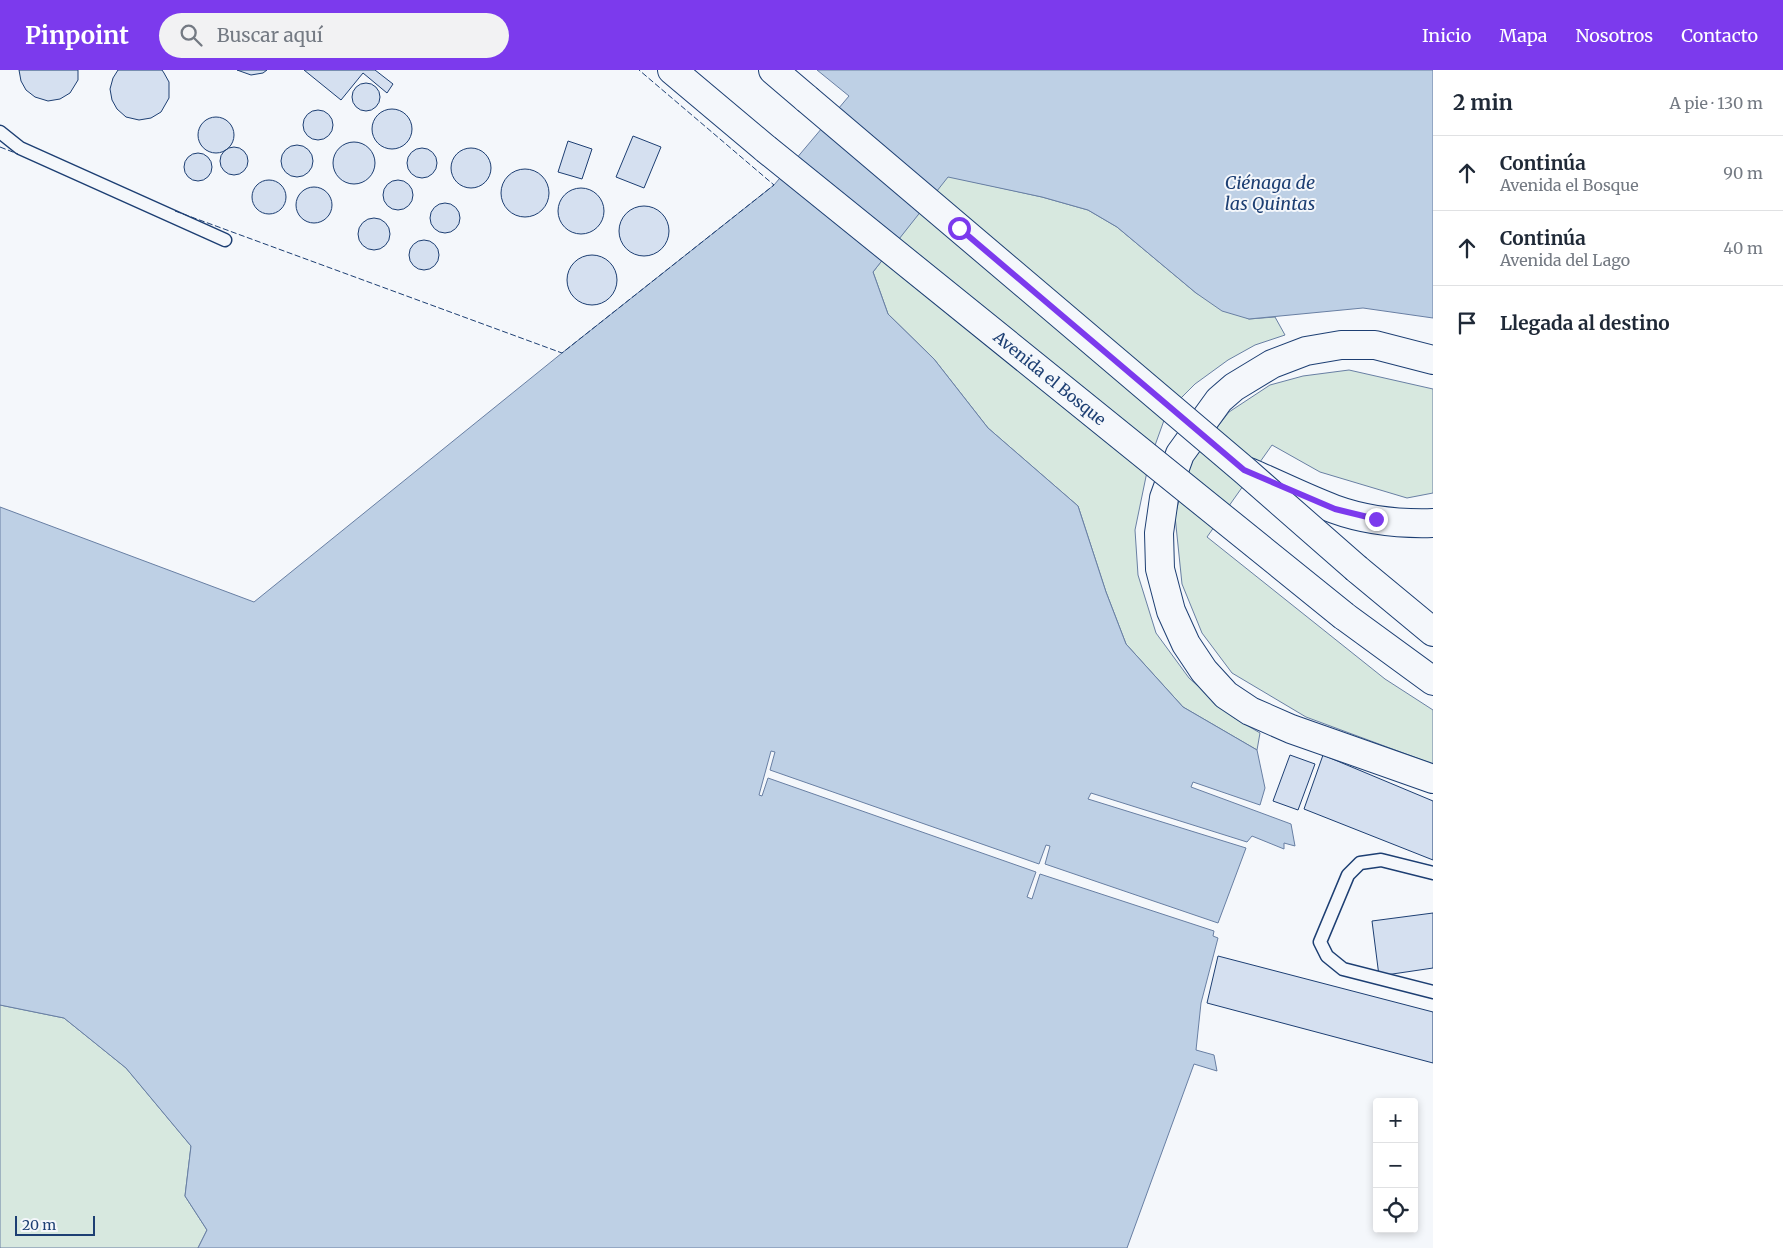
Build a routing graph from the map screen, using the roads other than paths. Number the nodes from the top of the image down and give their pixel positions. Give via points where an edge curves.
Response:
1 (672, 70) edge
2 (773, 70) edge
3 (0, 132) edge
4 (225, 240) dead end
5 (1433, 360) edge
6 (1244, 470) junction
7 (1433, 523) edge
8 (1433, 632) edge
9 (1433, 681) edge
10 (1433, 779) edge
11 (1433, 873) edge
12 (1433, 992) edge

1 - 9 main road, Avenida el Bosque, bridge via 1344,616
2 - 6 main road, bridge
3 - 4 lane via 20,148
5 - 10 main road via 1376,345 1341,345 1306,351 1272,364 1234,387 1219,400 1180,454 1164,498 1159,533 1160,569 1171,611 1199,664 1226,694 1250,711 1291,729
6 - 7 main road via 1335,509 1376,519
6 - 8 main road, bridge
11 - 12 lane via 1381,860 1360,862 1348,875 1320,942 1327,956 1343,969

